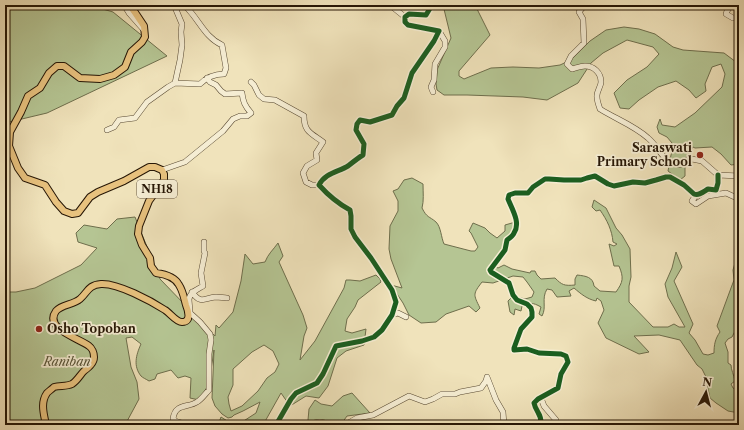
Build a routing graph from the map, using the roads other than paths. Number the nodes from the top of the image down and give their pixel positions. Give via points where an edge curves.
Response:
1 (124, 5) edge
2 (130, 5) edge
3 (174, 5) edge
4 (184, 5) edge
5 (390, 5) edge
6 (432, 5) edge
7 (586, 5) edge
8 (731, 5) edge
9 (405, 17) junction
10 (739, 18) edge
11 (144, 30) junction
12 (439, 31) junction
13 (207, 78) junction
14 (251, 82) dead end
15 (175, 83) junction
16 (433, 92) dead end
17 (108, 130) dead end
18 (7, 133) edge
19 (162, 170) junction
20 (718, 175) junction
21 (739, 176) edge
22 (319, 185) junction
23 (696, 195) junction
24 (739, 199) edge
25 (204, 242) dead end
26 (192, 292) junction
27 (227, 298) dead end
28 (190, 312) junction
29 (392, 315) junction
30 (406, 317) dead end
31 (541, 398) junction
32 (46, 425) edge
33 (206, 425) edge
34 (276, 425) edge
35 (311, 425) edge
36 (328, 425) edge
37 (345, 425) edge
38 (504, 425) edge
39 (541, 425) edge
40 (558, 425) edge

1 - 11 street
2 - 11 main road
3 - 15 street via 182,24 182,45
4 - 13 street via 207,34 222,45 226,68 224,74
5 - 9 street
6 - 9 street via 426,14 409,14
7 - 20 street via 579,12 583,19 584,43 570,56 567,64 572,69 584,66 597,71 601,84 596,98 600,109 649,138 666,160 683,165 692,160 702,161
8 - 10 street via 726,14 732,18
9 - 12 street via 408,25
11 - 18 main road, NH18 via 144,41 131,52 125,67 114,75 100,79 80,78 64,66 57,66 49,73 40,88 28,96 22,112
12 - 16 street via 445,47 434,64 434,80 431,87
12 - 22 street via 412,74 404,98 392,116 370,122 360,120 357,124 356,130 364,144 363,154 322,180
13 - 15 street via 200,84
13 - 19 street via 225,94 242,94 242,101 251,113 234,119 185,162
14 - 22 street via 258,95 264,99 275,100 304,116 304,125 309,132 323,142 316,153 316,160 307,166 303,173 306,182
15 - 17 street via 147,102 135,118 119,120 114,128
18 - 19 main road, NH18 via 9,146 25,178 45,185 64,211 72,214 78,213 90,197 98,192 149,167
19 - 28 main road, NH18 via 164,180 149,201 138,234 150,258 151,266 156,273 167,275 179,284
20 - 21 street
20 - 23 street via 716,190 708,189
22 - 29 street via 328,195 350,210 351,229 355,237 392,290 396,302
23 - 24 street via 692,201 696,204 708,196 726,193
23 - 31 street via 670,177 614,186 595,176 581,180 549,178 528,193 509,195 508,199 517,223 516,229 490,270 509,283 517,300 531,308 532,317 521,329 514,350 527,349 539,353 561,354 566,356 568,362 561,374 558,388
25 - 26 street via 205,253 201,273 203,286
26 - 27 street via 195,297 203,300
26 - 28 street via 189,299
28 - 32 main road via 183,322 150,300 102,284 91,287 75,303 61,307 54,315 55,324 65,333 89,346 94,357 93,362 75,382 54,387 46,395 42,405
28 - 33 street via 210,334 209,390 197,402 178,408 173,418 181,423
29 - 30 street via 398,313
29 - 34 street via 374,337 336,346 317,383 296,393
31 - 39 street via 534,403 540,413
31 - 40 street
35 - 36 street via 315,422
37 - 38 street via 357,418 373,415 408,396 425,402 442,394 481,388 487,377 503,412

